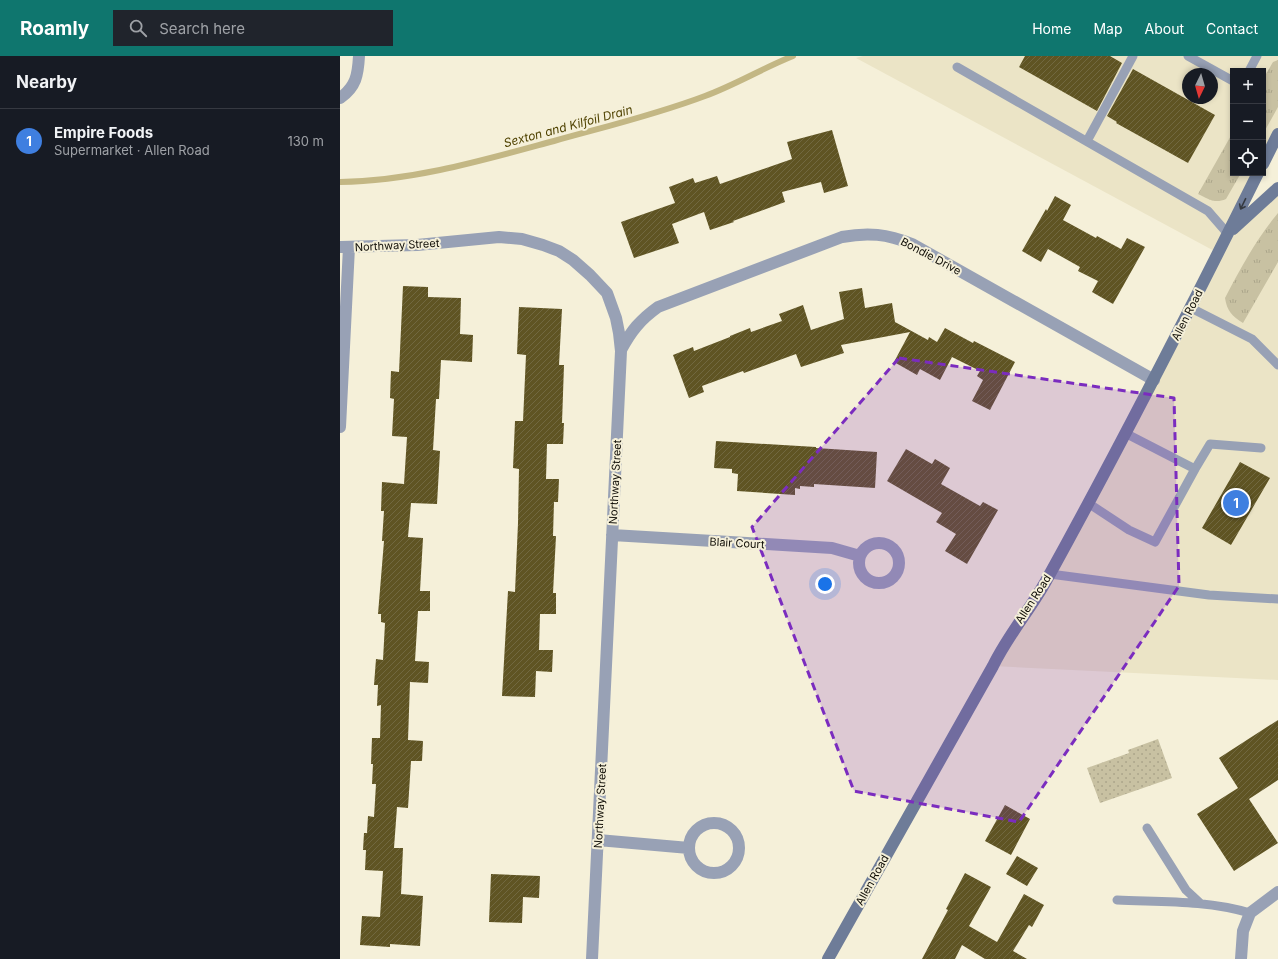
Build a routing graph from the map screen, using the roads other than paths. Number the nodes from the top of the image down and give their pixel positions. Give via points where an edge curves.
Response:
1 (359, 56) edge
2 (1133, 56) edge
3 (1188, 56) edge
4 (1256, 56) edge
5 (957, 67) dead end
6 (1250, 68) edge
7 (1230, 79) edge
8 (344, 96) edge
9 (1278, 134) edge
10 (1087, 142) junction
11 (1266, 158) edge
12 (1257, 176) edge
13 (1278, 188) edge
14 (1228, 234) junction
15 (345, 247) edge
16 (1191, 308) junction
17 (620, 351) junction
18 (1278, 365) edge
19 (1154, 380) junction
20 (340, 427) edge
21 (1125, 433) junction
22 (1260, 448) dead end
23 (1195, 469) junction
24 (1088, 503) junction
25 (612, 535) junction
26 (860, 556) dead end
27 (1050, 574) junction
28 (1278, 600) edge
29 (1147, 828) dead end
30 (598, 840) junction
31 (689, 848) junction
32 (1278, 892) edge
33 (1117, 900) dead end
34 (1200, 904) junction
35 (1250, 913) junction
36 (592, 959) edge
37 (828, 959) edge
38 (1241, 959) edge

1 - 8 street via 356,82
2 - 10 lane
3 - 7 lane
4 - 6 lane
5 - 10 lane
9 - 11 main road
10 - 14 lane via 1208,212
12 -> 14 main road, Allen Road
13 - 14 main road, Allen Road
14 - 16 main road, Allen Road
15 - 17 street, Northway Street via 417,245 500,237 522,239 559,251 590,275 606,293 616,318
15 - 20 street
16 - 18 lane via 1252,339
16 - 19 main road, Allen Road
17 - 19 street, Bondie Drive via 636,325 658,307 842,237 871,234 894,237 912,244
17 - 25 street, Northway Street
19 - 21 main road, Allen Road
21 - 23 lane
21 - 24 main road, Allen Road
22 - 23 lane via 1210,444
23 - 24 lane via 1155,542 1129,530
24 - 27 main road, Allen Road
25 - 26 street, Blair Court via 832,548
25 - 30 street, Northway Street
27 - 28 lane via 1209,595
27 - 37 main road, Allen Road via 1002,647
29 - 34 lane via 1186,890
30 - 31 street
30 - 36 street, Northway Street
31 - 31 street via 690,857 695,864 710,873 727,870 734,864 740,848 735,833 726,826 714,822 699,827 692,837
32 - 35 street
33 - 34 lane
34 - 35 lane via 1230,907
35 - 38 street via 1243,931

